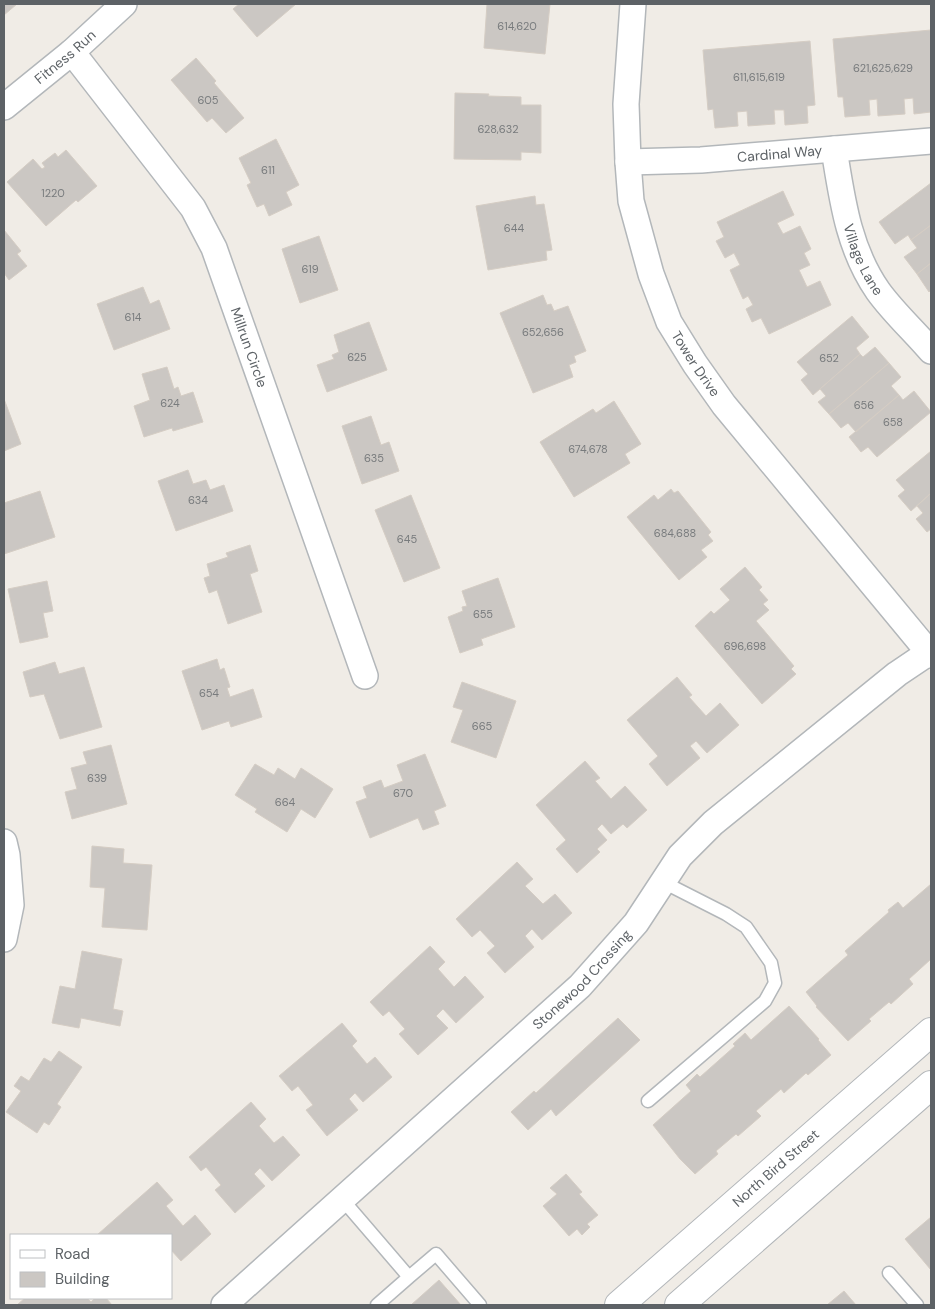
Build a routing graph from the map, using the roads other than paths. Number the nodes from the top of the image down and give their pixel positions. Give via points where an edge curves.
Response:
1 (124, 4) edge
2 (633, 4) edge
3 (72, 52) junction
4 (4, 108) edge
5 (931, 141) edge
6 (834, 149) junction
7 (628, 162) junction
8 (931, 351) edge
9 (930, 653) edge
10 (365, 676) dead end
11 (4, 842) edge
12 (663, 882) junction
13 (4, 939) edge
14 (931, 1032) edge
15 (931, 1085) edge
16 (648, 1101) dead end
17 (342, 1199) junction
18 (889, 1273) dead end
19 (409, 1277) junction
20 (224, 1305) edge
21 (377, 1305) edge
22 (480, 1305) edge
23 (619, 1305) edge
24 (679, 1305) edge
25 (917, 1305) edge

1 - 3 street, Fitness Run
2 - 7 street, Tower Drive via 626,104
3 - 4 street, Fitness Run
3 - 10 street, Millrun Circle via 193,208 214,248
5 - 6 street, Cardinal Way
6 - 7 street, Cardinal Way via 701,160
6 - 8 street, Village Lane via 845,218 859,256 878,290
7 - 9 street, Tower Drive via 631,200 651,274 669,322 724,405
9 - 12 street, Stonewood Crossing via 897,674 713,823 680,856
11 - 13 street via 11,905
12 - 16 lane via 746,927 771,963 775,983 766,1001
12 - 17 street, Stonewood Crossing via 636,923 580,986
14 - 23 street, North Bird Street
15 - 24 street
17 - 19 lane
17 - 20 street, Stonewood Crossing
18 - 25 lane
19 - 21 lane
19 - 22 lane via 436,1254

